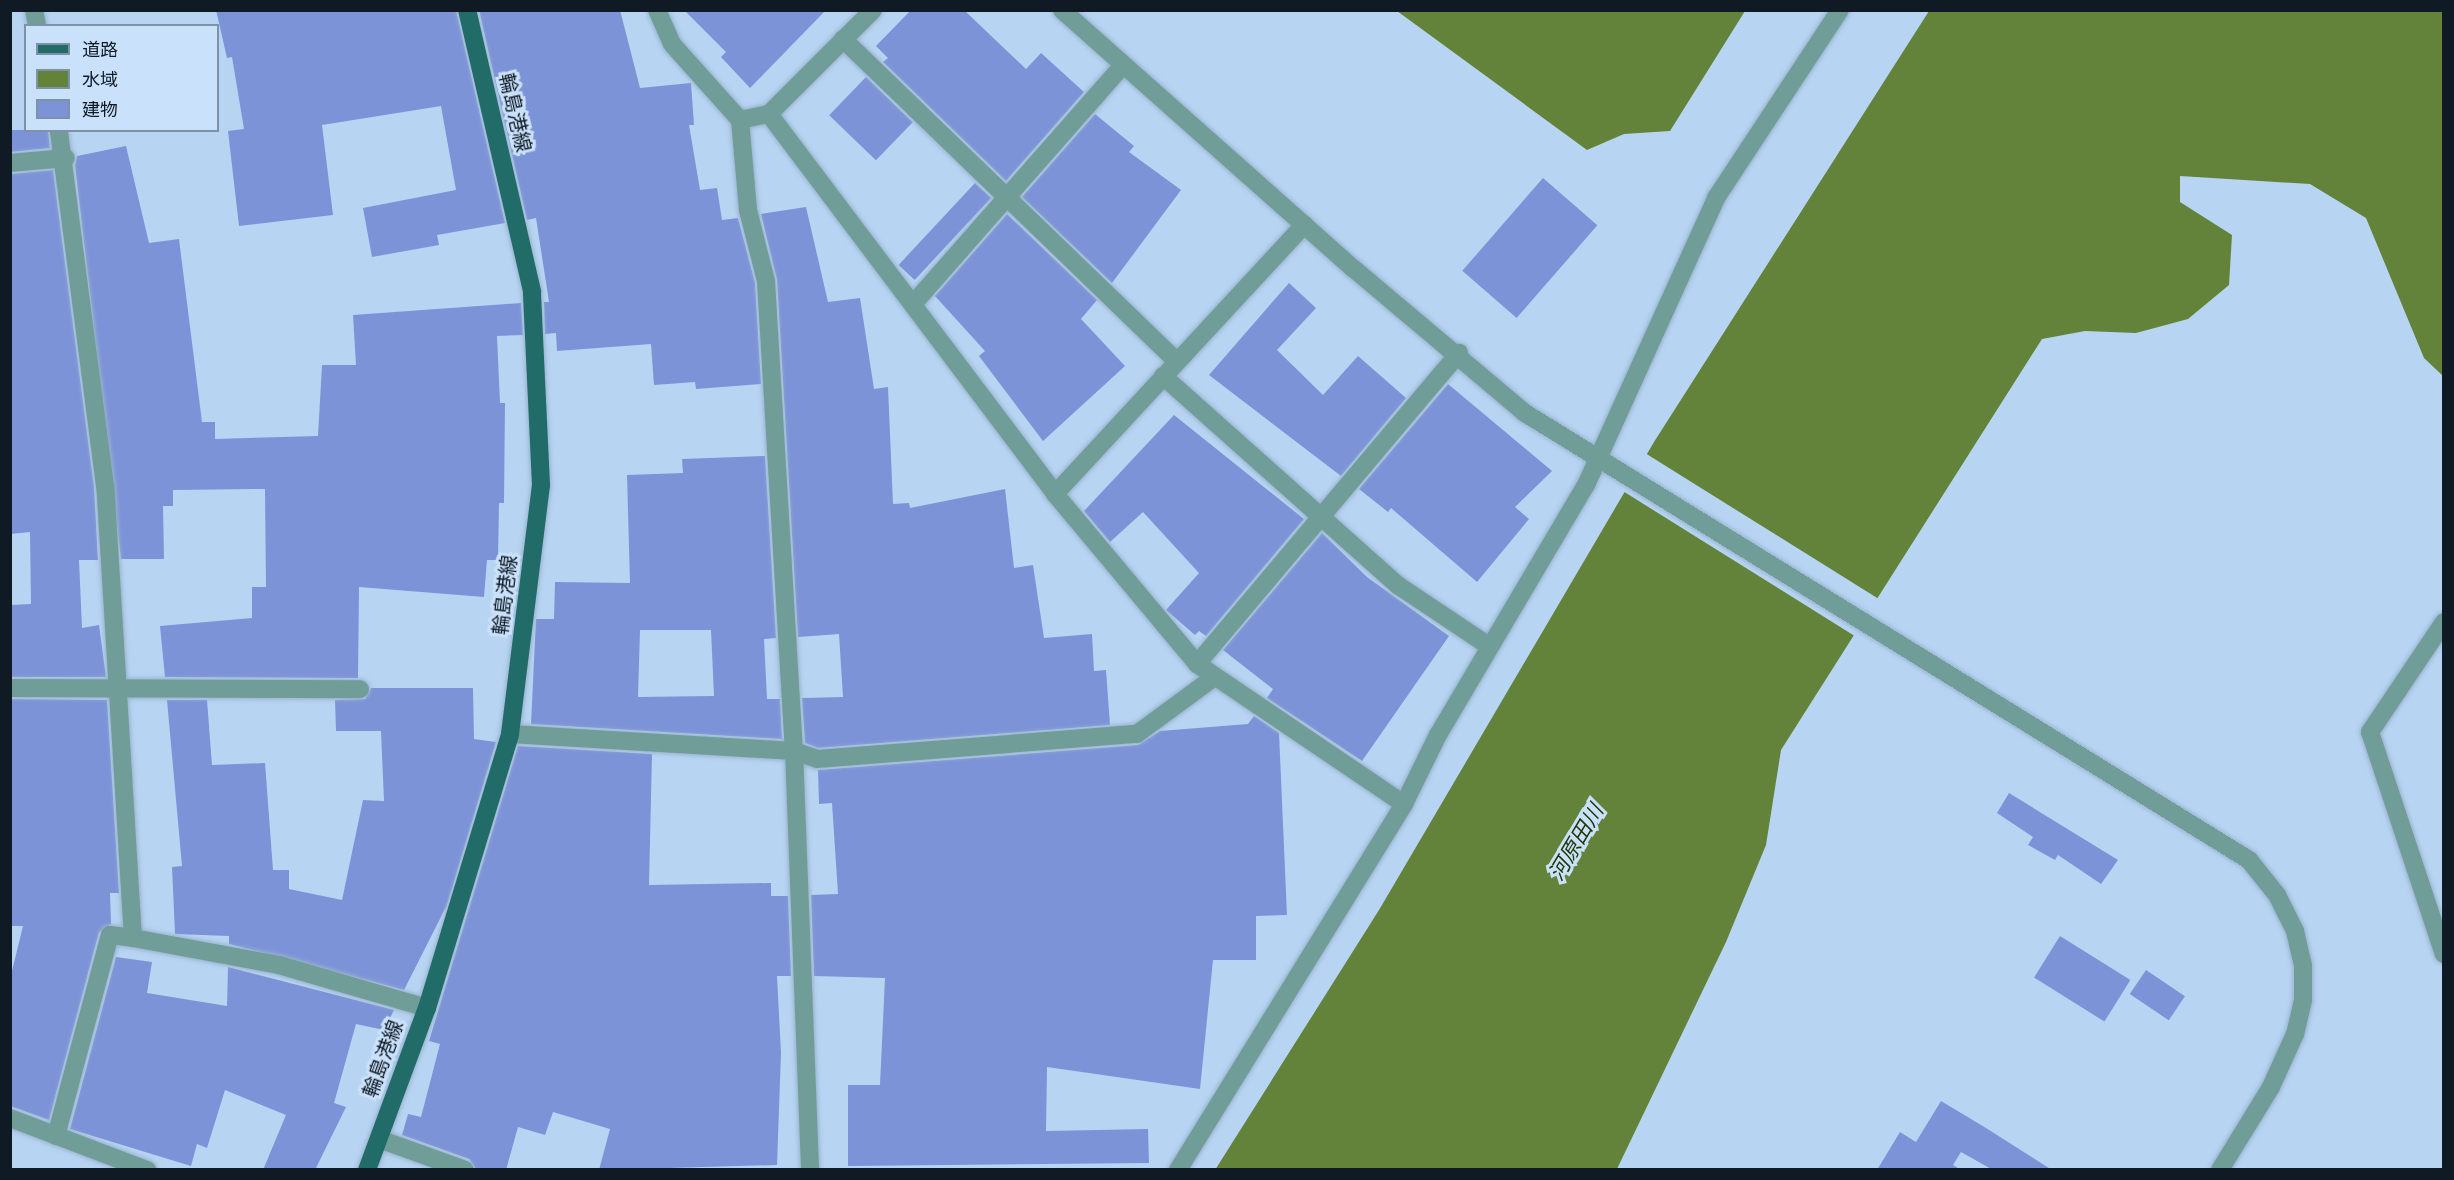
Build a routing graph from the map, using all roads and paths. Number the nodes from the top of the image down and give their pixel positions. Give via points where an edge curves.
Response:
1 (467, 10) edge
2 (657, 10) edge
3 (873, 10) edge
4 (1062, 10) edge
5 (1840, 10) edge
6 (843, 39) junction
7 (1123, 64) junction
8 (770, 114) junction
9 (740, 120) junction
10 (60, 132) edge
11 (66, 158) junction
12 (10, 163) edge
13 (1010, 200) junction
14 (1304, 225) junction
15 (914, 303) junction
16 (1459, 353) junction
17 (1175, 360) junction
18 (1163, 376) junction
19 (1601, 455) junction
20 (1055, 494) junction
21 (1319, 519) junction
22 (2444, 622) edge
23 (1490, 646) junction
24 (1197, 664) junction
25 (1212, 678) junction
26 (10, 688) edge
27 (119, 689) junction
28 (360, 689) dead end
29 (510, 734) junction
30 (794, 751) junction
31 (1404, 804) junction
32 (133, 938) junction
33 (2444, 954) edge
34 (427, 1008) junction
35 (10, 1118) edge
36 (56, 1136) junction
37 (379, 1139) junction
38 (147, 1170) edge
39 (367, 1170) edge
40 (465, 1170) edge
41 (810, 1170) edge
42 (1178, 1170) edge
43 (2220, 1170) edge

1 - 29 main road, 輪島港線 via 532,291 541,485
2 - 9 street via 672,44
3 - 6 street
4 - 7 street
5 - 19 street via 1716,198
6 - 8 street
6 - 13 street
7 - 13 street
7 - 14 street
8 - 9 street
8 - 15 street
9 - 30 street via 748,210 766,281
10 - 11 street
11 - 12 street
11 - 27 street via 105,486
13 - 15 street
13 - 17 street
14 - 16 street
14 - 17 street
15 - 20 street
16 - 19 street via 1525,413
16 - 21 street
17 - 18 street
18 - 20 street
18 - 21 street
19 - 23 street
19 - 43 street via 2249,860 2277,895 2295,931 2303,966 2295,1034 2271,1087
20 - 24 street
21 - 23 street via 1399,586
21 - 24 street
22 - 33 street via 2370,732
23 - 31 street
24 - 25 street
25 - 30 street via 1137,735 817,759
25 - 31 street
26 - 27 street
27 - 28 street
27 - 32 street
29 - 30 street
29 - 34 main road, 輪島港線
30 - 41 street
31 - 42 street
32 - 34 street via 279,965
32 - 36 street via 110,935
34 - 37 main road, 輪島港線
35 - 36 street
36 - 38 street
37 - 39 main road, 輪島港線
37 - 40 street

